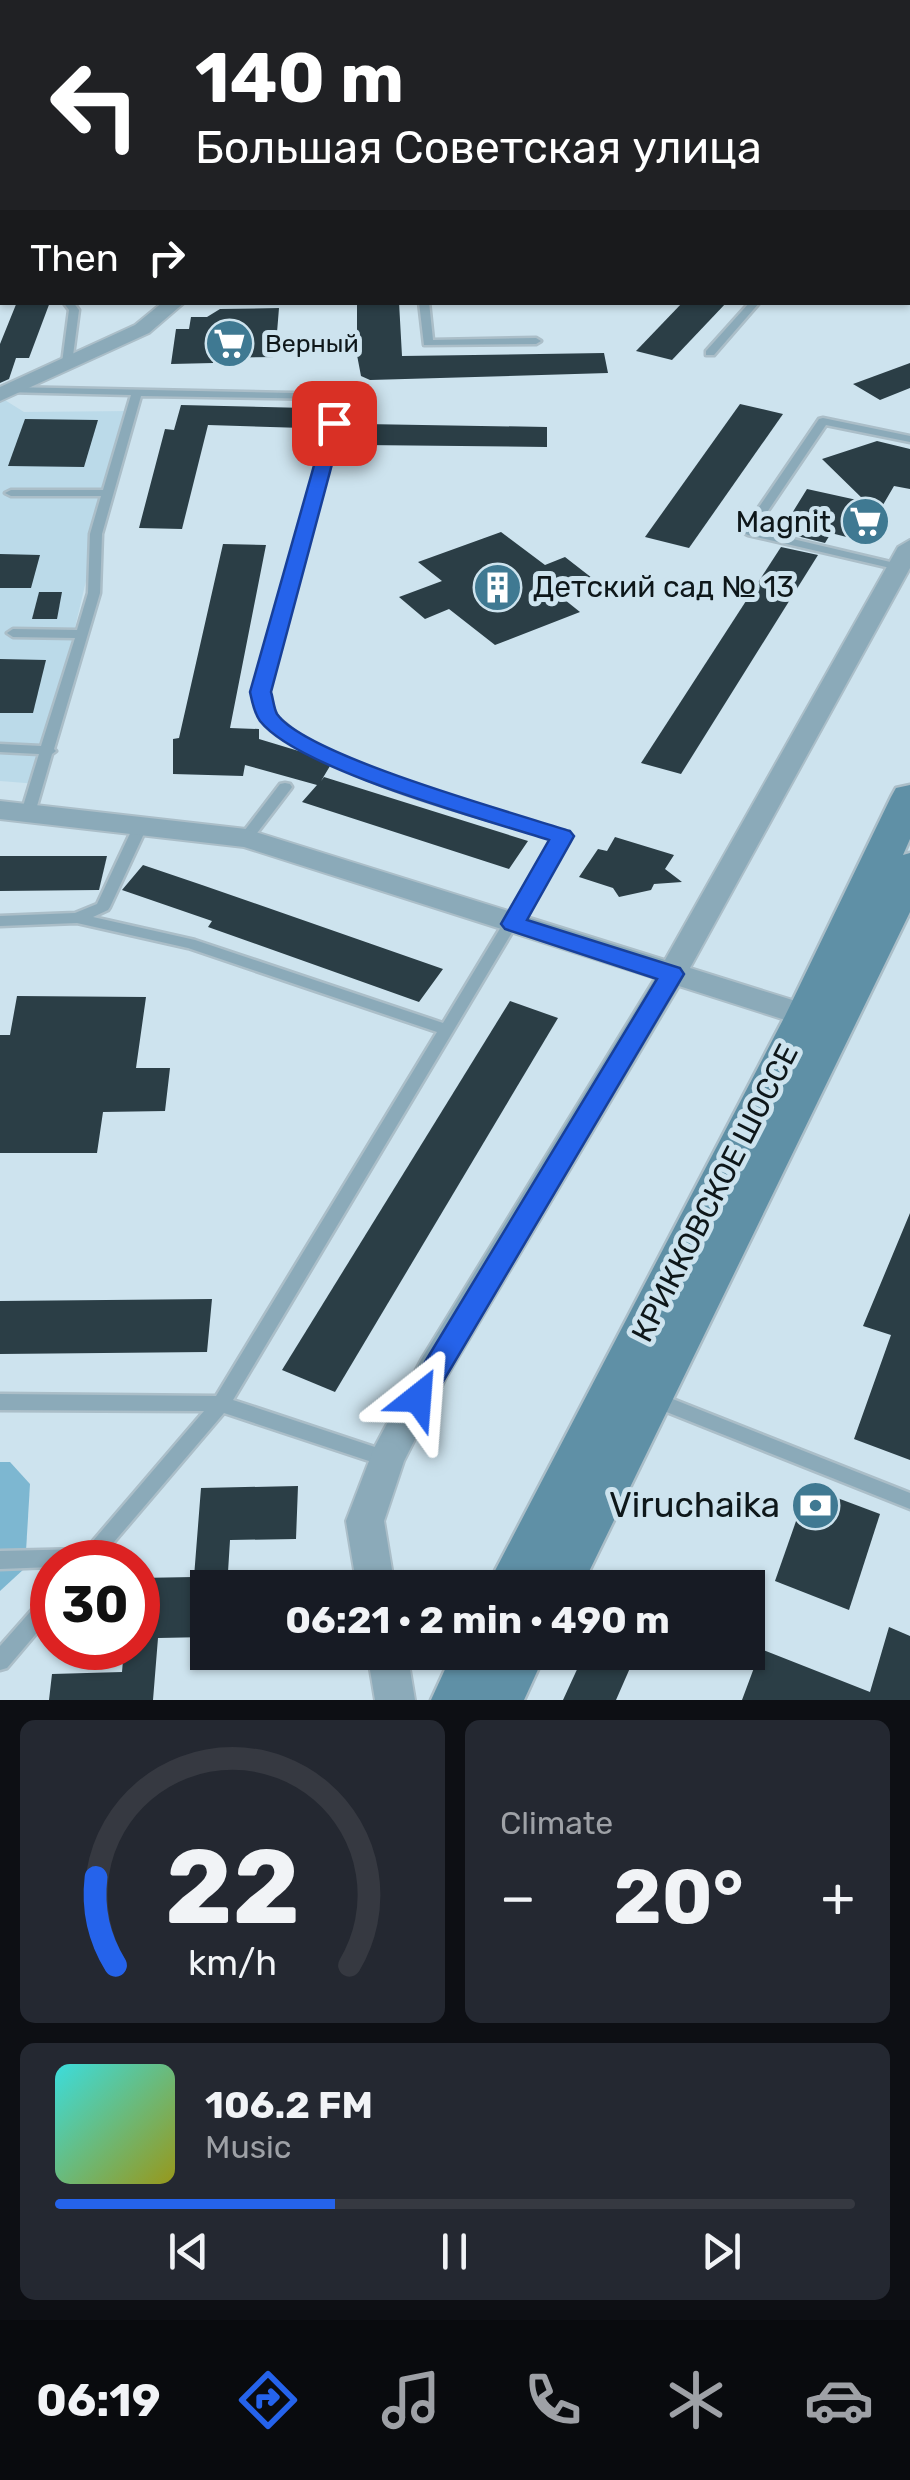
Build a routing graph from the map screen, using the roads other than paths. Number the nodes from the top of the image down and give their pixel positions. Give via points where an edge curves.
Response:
1 (70, 305) edge
2 (172, 305) edge
3 (424, 305) edge
4 (753, 305) edge
5 (536, 341) dead end
6 (710, 353) dead end
7 (67, 363) junction
8 (4, 392) edge
9 (136, 392) junction
10 (910, 439) edge
11 (11, 492) dead end
12 (108, 493) junction
13 (904, 557) edge
14 (13, 632) dead end
15 (83, 634) junction
16 (0, 748) edge
17 (50, 750) junction
18 (285, 786) dead end
19 (910, 796) edge
20 (14, 811) edge
21 (140, 825) junction
22 (246, 838) junction
23 (910, 866) edge
24 (78, 918) junction
25 (0, 920) edge
26 (513, 924) junction
27 (672, 974) junction
28 (806, 1016) junction
29 (448, 1030) junction
30 (633, 1391) junction
31 (0, 1402) edge
32 (221, 1404) junction
33 (387, 1460) junction
34 (910, 1502) edge
35 (105, 1540) edge
36 (0, 1560) edge
37 (30, 1560) edge
38 (373, 1570) edge
39 (525, 1570) edge
40 (559, 1570) edge
41 (30, 1626) edge
42 (0, 1661) edge
43 (390, 1670) edge
44 (474, 1670) edge
45 (509, 1670) edge
46 (395, 1700) edge
47 (460, 1700) edge
48 (493, 1700) edge

1 - 7 lane
2 - 7 street via 142,328
3 - 5 lane via 428,343
4 - 6 lane
7 - 8 street
8 - 9 lane
9 - 12 lane
9 - 26 lane via 340,398 260,692 268,717 364,772 562,836
10 - 13 lane via 823,421 748,532
11 - 12 lane
12 - 15 lane
13 - 27 street
14 - 15 lane
15 - 17 lane
16 - 17 lane
17 - 20 lane
18 - 22 lane
19 - 28 main road, КРИККОВСКОЕ ШОССЕ
20 - 21 street
21 - 22 street
21 - 24 lane via 103,907
22 - 26 street
23 - 30 main road via 858,981
24 - 25 lane
24 - 29 lane via 190,944
26 - 27 street
26 - 29 lane
27 - 28 street
27 - 33 street via 434,1368
28 - 30 main road, КРИККОВСКОЕ ШОССЕ
29 - 32 lane
30 - 34 lane
30 - 39 main road, КРИККОВСКОЕ ШОССЕ
30 - 40 main road
31 - 32 lane
32 - 33 lane
32 - 35 lane
33 - 38 street via 365,1521
36 - 37 lane
41 - 42 lane
43 - 46 street
44 - 47 main road
45 - 48 main road

